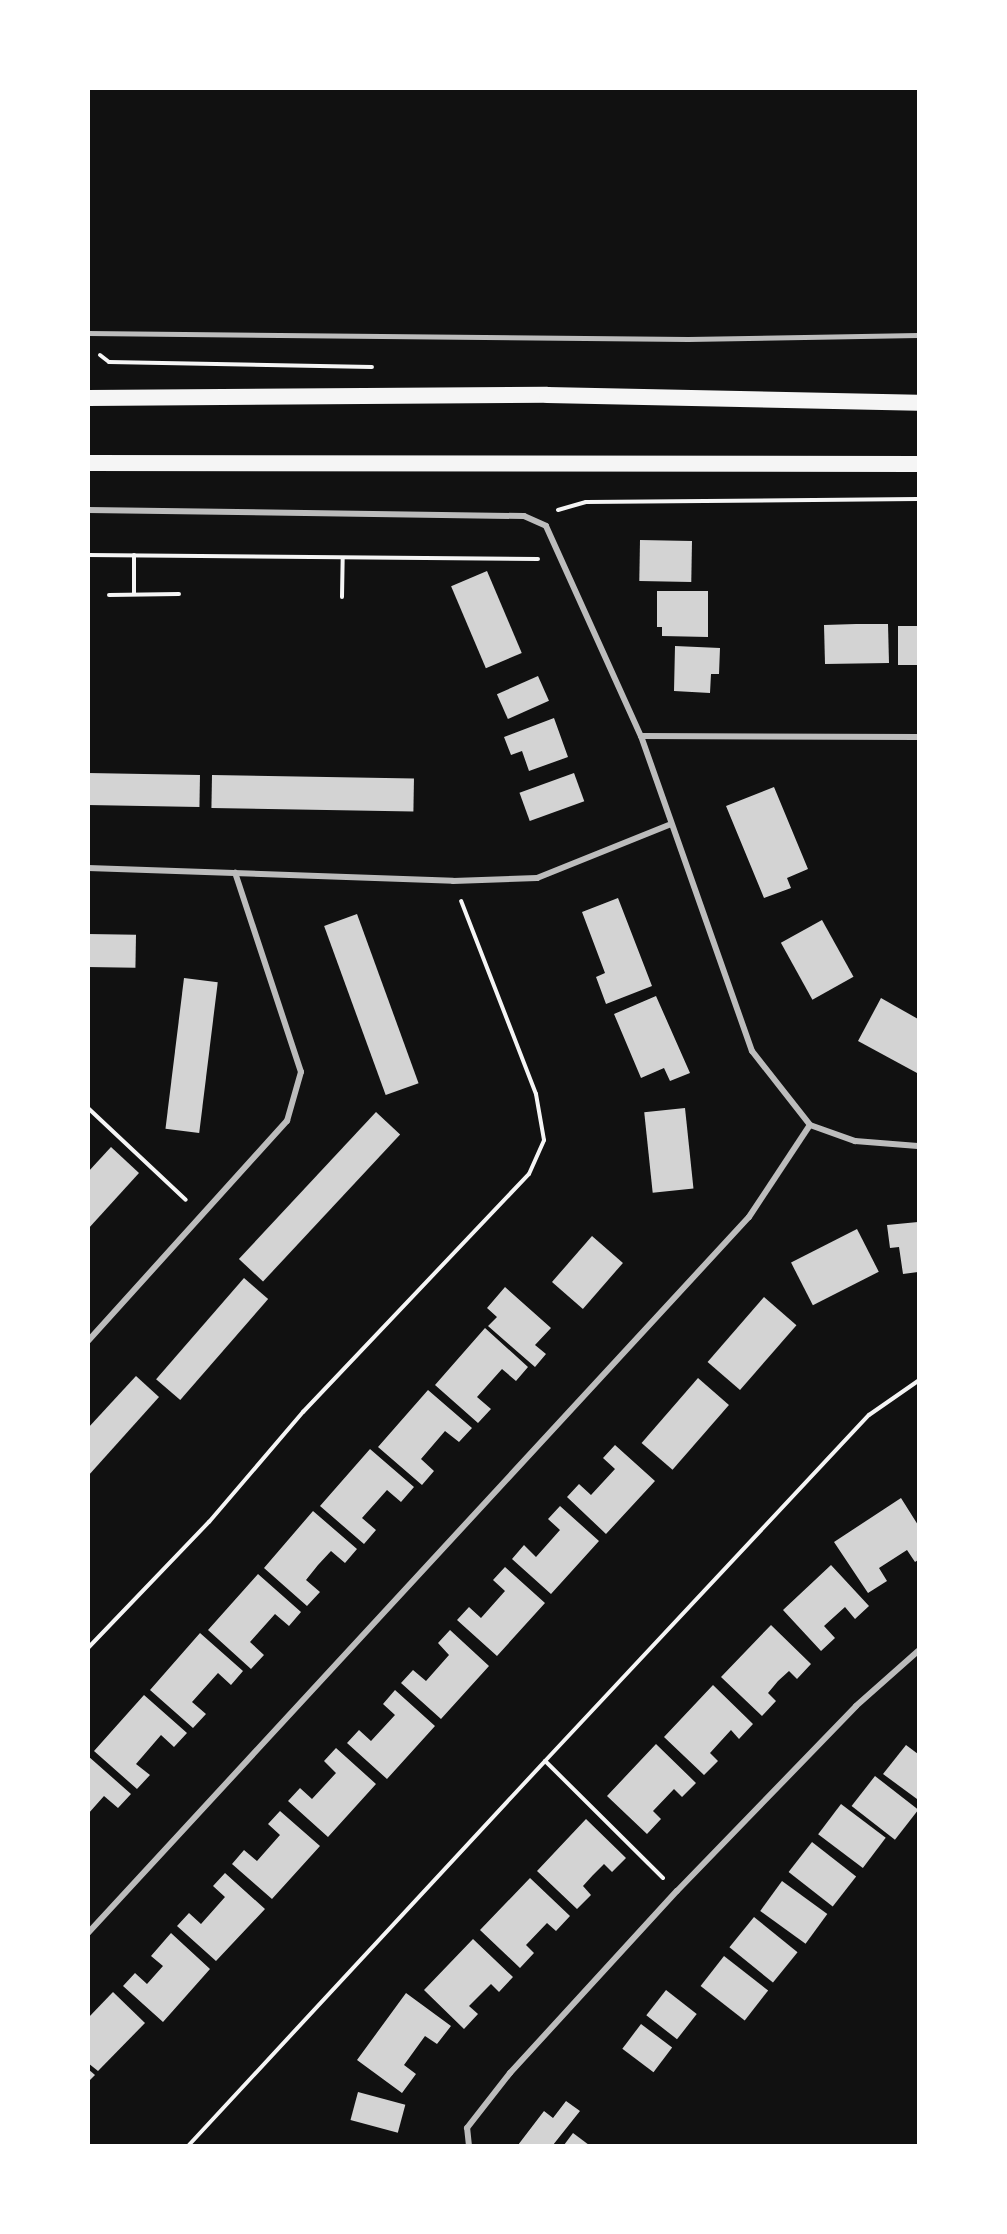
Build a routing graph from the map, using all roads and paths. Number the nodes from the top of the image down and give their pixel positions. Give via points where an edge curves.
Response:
1 (88, 333) edge
2 (918, 334) edge
3 (88, 398) edge
4 (918, 403) edge
5 (88, 463) edge
6 (918, 464) edge
7 (918, 499) edge
8 (88, 510) edge
9 (546, 526) junction
10 (88, 555) edge
11 (134, 555) junction
12 (343, 558) junction
13 (563, 559) junction
14 (134, 593) junction
15 (179, 594) dead end
16 (109, 595) dead end
17 (342, 597) dead end
18 (641, 736) junction
19 (918, 737) edge
20 (669, 825) junction
21 (88, 868) edge
22 (235, 873) junction
23 (453, 881) junction
24 (88, 1108) edge
25 (810, 1125) junction
26 (918, 1146) edge
27 (202, 1216) junction
28 (88, 1341) edge
29 (918, 1382) edge
30 (88, 1648) edge
31 (918, 1651) edge
32 (545, 1761) junction
33 (677, 1891) junction
34 (88, 1933) edge
35 (188, 2145) edge
36 (469, 2145) edge

1 - 2 lane via 676,339
3 - 4 highway via 547,395
5 - 6 highway
7 - 9 path via 586,502 559,508
8 - 9 street via 524,516
9 - 13 street
10 - 11 path
11 - 12 path
11 - 14 path
12 - 13 path
12 - 17 path
13 - 18 street
14 - 15 path
14 - 16 path
18 - 19 street
18 - 20 street
20 - 23 street via 537,878
20 - 25 street via 752,1051
21 - 22 street
22 - 23 street
22 - 27 street via 301,1072 287,1121
23 - 30 path via 536,1094 544,1140 529,1174 303,1412 209,1522
24 - 27 path
25 - 26 street via 855,1141
25 - 34 street via 749,1217
27 - 28 street
29 - 32 path via 869,1415
31 - 33 street via 856,1706
32 - 33 path
32 - 35 path
33 - 36 street via 510,2073 467,2128

